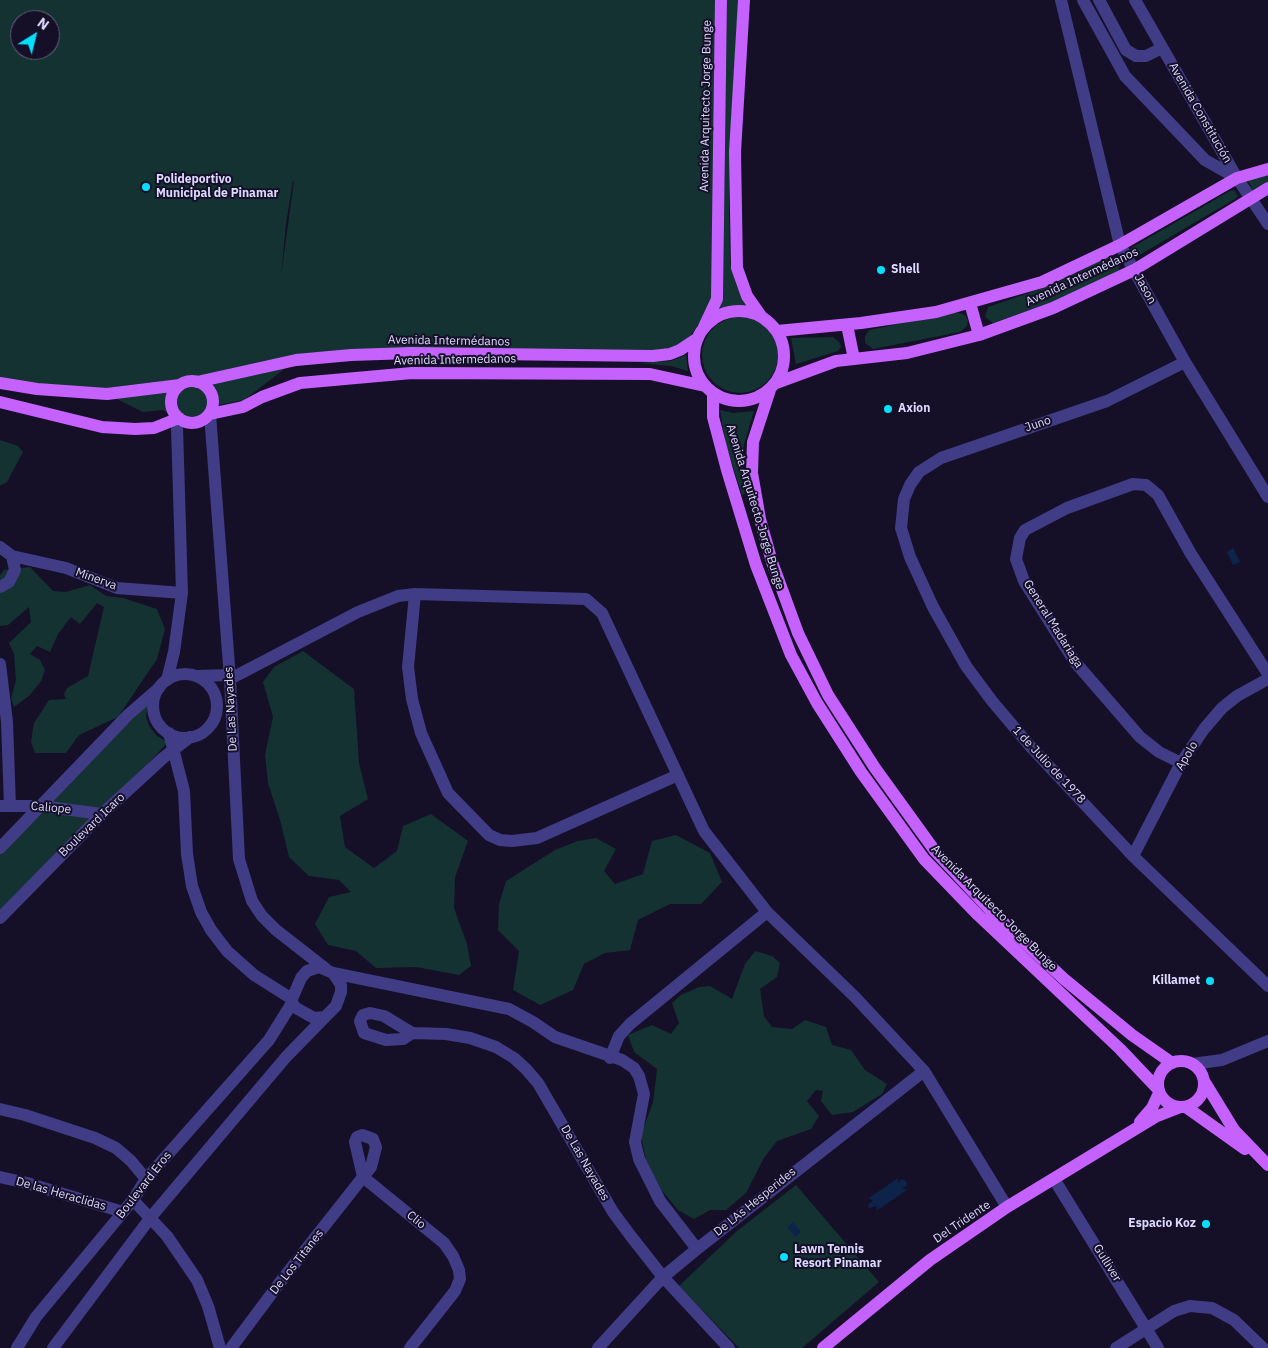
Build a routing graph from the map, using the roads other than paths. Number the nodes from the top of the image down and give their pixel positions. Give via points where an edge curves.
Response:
1 (721, 0) edge
2 (744, 0) edge
3 (1061, 0) edge
4 (1083, 0) edge
5 (1099, 0) edge
6 (1135, 0) edge
7 (1162, 48) junction
8 (1268, 169) edge
9 (1237, 178) junction
10 (1268, 188) edge
11 (1250, 200) junction
12 (1268, 224) edge
13 (1120, 245) junction
14 (1134, 270) junction
15 (970, 303) junction
16 (761, 316) junction
17 (847, 325) junction
18 (777, 330) junction
19 (700, 333) junction
20 (979, 334) junction
21 (854, 359) junction
22 (1185, 362) junction
23 (197, 382) junction
24 (0, 383) edge
25 (180, 385) junction
26 (773, 387) junction
27 (709, 389) junction
28 (0, 402) edge
29 (210, 414) junction
30 (179, 418) junction
31 (1268, 497) edge
32 (904, 499) joint
33 (0, 546) edge
34 (12, 556) junction
35 (0, 587) edge
36 (182, 593) junction
37 (415, 594) junction
38 (0, 664) edge
39 (1268, 674) edge
40 (196, 676) junction
41 (230, 679) junction
42 (1268, 679) edge
43 (163, 684) junction
44 (217, 709) junction
45 (169, 733) junction
46 (190, 737) junction
47 (174, 749) junction
48 (1181, 763) junction
49 (678, 775) junction
50 (5, 806) edge
51 (40, 806) junction
52 (102, 814) junction
53 (0, 848) edge
54 (1133, 856) junction
55 (767, 912) junction
56 (0, 918) edge
57 (330, 971) junction
58 (1268, 986) edge
59 (292, 1001) junction
60 (325, 1017) junction
61 (412, 1033) dead end
62 (1268, 1041) edge
63 (610, 1058) junction
64 (1172, 1063) junction
65 (1192, 1064) junction
66 (924, 1071) junction
67 (1204, 1081) junction
68 (1158, 1090) junction
69 (1182, 1108) junction
70 (0, 1109) edge
71 (1127, 1134) junction
72 (1268, 1165) edge
73 (0, 1177) edge
74 (364, 1177) joint
75 (146, 1179) junction
76 (1054, 1179) junction
77 (133, 1200) junction
78 (1007, 1207) junction
79 (122, 1212) junction
80 (151, 1217) junction
81 (697, 1249) junction
82 (663, 1277) junction
83 (1148, 1328) junction
84 (17, 1348) edge
85 (53, 1348) edge
86 (220, 1348) edge
87 (232, 1348) edge
88 (410, 1348) edge
89 (598, 1348) edge
90 (729, 1348) edge
91 (822, 1348) edge
92 (1116, 1348) edge
93 (1158, 1348) edge
94 (1263, 1348) edge

1 - 19 main road, Avenida Arquitecto Jorge Bunge via 717,299
2 - 16 main road via 735,152 737,268 747,296
3 - 13 street, Jason
4 - 9 street via 1125,76 1205,160
5 - 7 street via 1126,50 1136,56 1146,56
6 - 7 street, Avenida Constitución
7 - 9 street, Avenida Constitución
8 - 9 main road, Avenida Intermédanos
9 - 11 street, Avenida Constitución
9 - 13 main road, Avenida Intermédanos
10 - 11 main road, Avenida Intermédanos
11 - 12 street, Avenida Constitución
11 - 14 main road, Avenida Intermédanos
13 - 14 street, Jason
13 - 15 main road, Avenida Intermédanos via 1042,282
14 - 20 main road, Avenida Intermédanos via 1053,308
14 - 22 street, Jason
15 - 17 main road, Avenida Intermédanos via 936,312
15 - 20 main road
16 - 18 main road
16 - 19 main road via 736,311 723,314
17 - 18 main road, Avenida Intermédanos
17 - 21 main road
18 - 26 main road via 785,357
19 - 23 main road, Avenida Intermédanos via 680,350 653,356 351,355 296,360
19 - 27 main road via 694,350 694,363 698,375
20 - 21 main road, Avenida Intermédanos via 907,353
21 - 26 main road, Avenida Intermédanos via 836,361
22 - 31 street, Jason
22 - 32 street, Juno via 1107,400 941,458 919,472
23 - 25 main road
23 - 29 main road via 211,393
24 - 25 main road via 37,390 107,394
25 - 30 main road via 172,402
26 - 27 main road via 757,398 742,401 727,400
26 - 64 main road, Avenida Arquitecto Jorge Bunge via 753,442 752,473 760,519 798,633 828,695 875,768 936,851 992,912 1064,979
27 - 29 main road, Avenida Intermedanos via 650,374 412,373 300,383 243,407
27 - 68 main road, Avenida Arquitecto Jorge Bunge via 727,470 756,565 791,655 861,772 924,859
28 - 30 main road via 102,427 154,428
29 - 30 main road via 198,422 190,423
29 - 41 street, De Las Nayades
30 - 36 street
32 - 54 street, 1 de Julio de 1978 via 901,528 910,557 966,666 1030,746
33 - 34 street
34 - 35 street via 13,576
34 - 36 street, Minerva via 66,568 118,588
36 - 43 street via 174,652
37 - 41 street via 374,604
37 - 49 street via 586,599 602,614
37 - 49 street via 408,667 421,733 448,793 489,836 512,841 537,838
38 - 50 street via 7,722
39 - 48 street, General Madariaga via 1191,554 1158,495 1146,485 1133,484 1067,508 1025,530 1016,559 1024,581 1075,662 1140,737
40 - 41 street
40 - 43 street via 179,674
40 - 44 street via 204,679 214,692
41 - 44 street
41 - 57 street, De Las Nayades via 236,833 244,880 262,916
42 - 48 street, Apolo via 1222,708
43 - 45 street via 154,704 154,713
43 - 51 street via 128,715
44 - 46 street via 206,730
45 - 46 street
45 - 47 street
46 - 47 street, Boulevard Icaro
47 - 52 street, Boulevard Icaro
47 - 59 street via 184,791 192,886 201,912 227,951 254,975
48 - 54 street, Apolo
49 - 55 street via 704,831
50 - 51 street, Caliope
51 - 52 street, Caliope
51 - 53 street
52 - 56 street, Boulevard Icaro
54 - 58 street, 1 de Julio de 1978
55 - 63 street via 630,1024 619,1036
55 - 66 street via 855,997
57 - 59 street via 319,967 307,972 296,984
57 - 60 street via 341,985 342,992 336,1006
57 - 63 street, De Las Nayades via 509,1010 555,1037
59 - 60 street via 308,1016
59 - 75 street, Boulevard Eros via 269,1040
60 - 80 street, Boulevard Eros via 286,1057
61 - 82 street, De Las Nayades via 470,1038 496,1047 526,1069 548,1099 613,1212
62 - 65 street via 1222,1060
63 - 81 street, De Las Nayades via 622,1060 639,1076 644,1094 635,1142 639,1159 660,1201
64 - 65 main road via 1186,1061
64 - 68 main road via 1160,1073
65 - 67 main road via 1198,1068
66 - 78 street
66 - 81 street, De LAs Hesperides
67 - 69 main road via 1202,1095 1192,1105
67 - 72 main road via 1234,1130
68 - 69 main road via 1166,1103
68 - 71 main road, Del Tridente via 1152,1108
69 - 71 main road, Del Tridente via 1160,1114
69 - 72 main road
70 - 75 street via 26,1114 116,1148
71 - 76 main road, Del Tridente
73 - 79 street, De las Heraclidas
74 - 87 street, De Los Titanes
74 - 88 street, Clio via 444,1243 459,1270 460,1279 455,1291
75 - 77 street, Boulevard Eros
76 - 78 main road, Del Tridente
76 - 83 street, Gulliver
77 - 79 street, Boulevard Eros
77 - 80 street
78 - 91 main road, Del Tridente via 930,1260
79 - 84 street, Boulevard Eros via 36,1317
80 - 85 street, Boulevard Eros
80 - 86 street via 197,1280
81 - 82 street, De LAs Hesperides
82 - 89 street, De LAs Hesperides
82 - 90 street, De Las Nayades
83 - 92 street
83 - 93 street, Gulliver
83 - 94 street via 1174,1311 1190,1306 1212,1308 1234,1320

